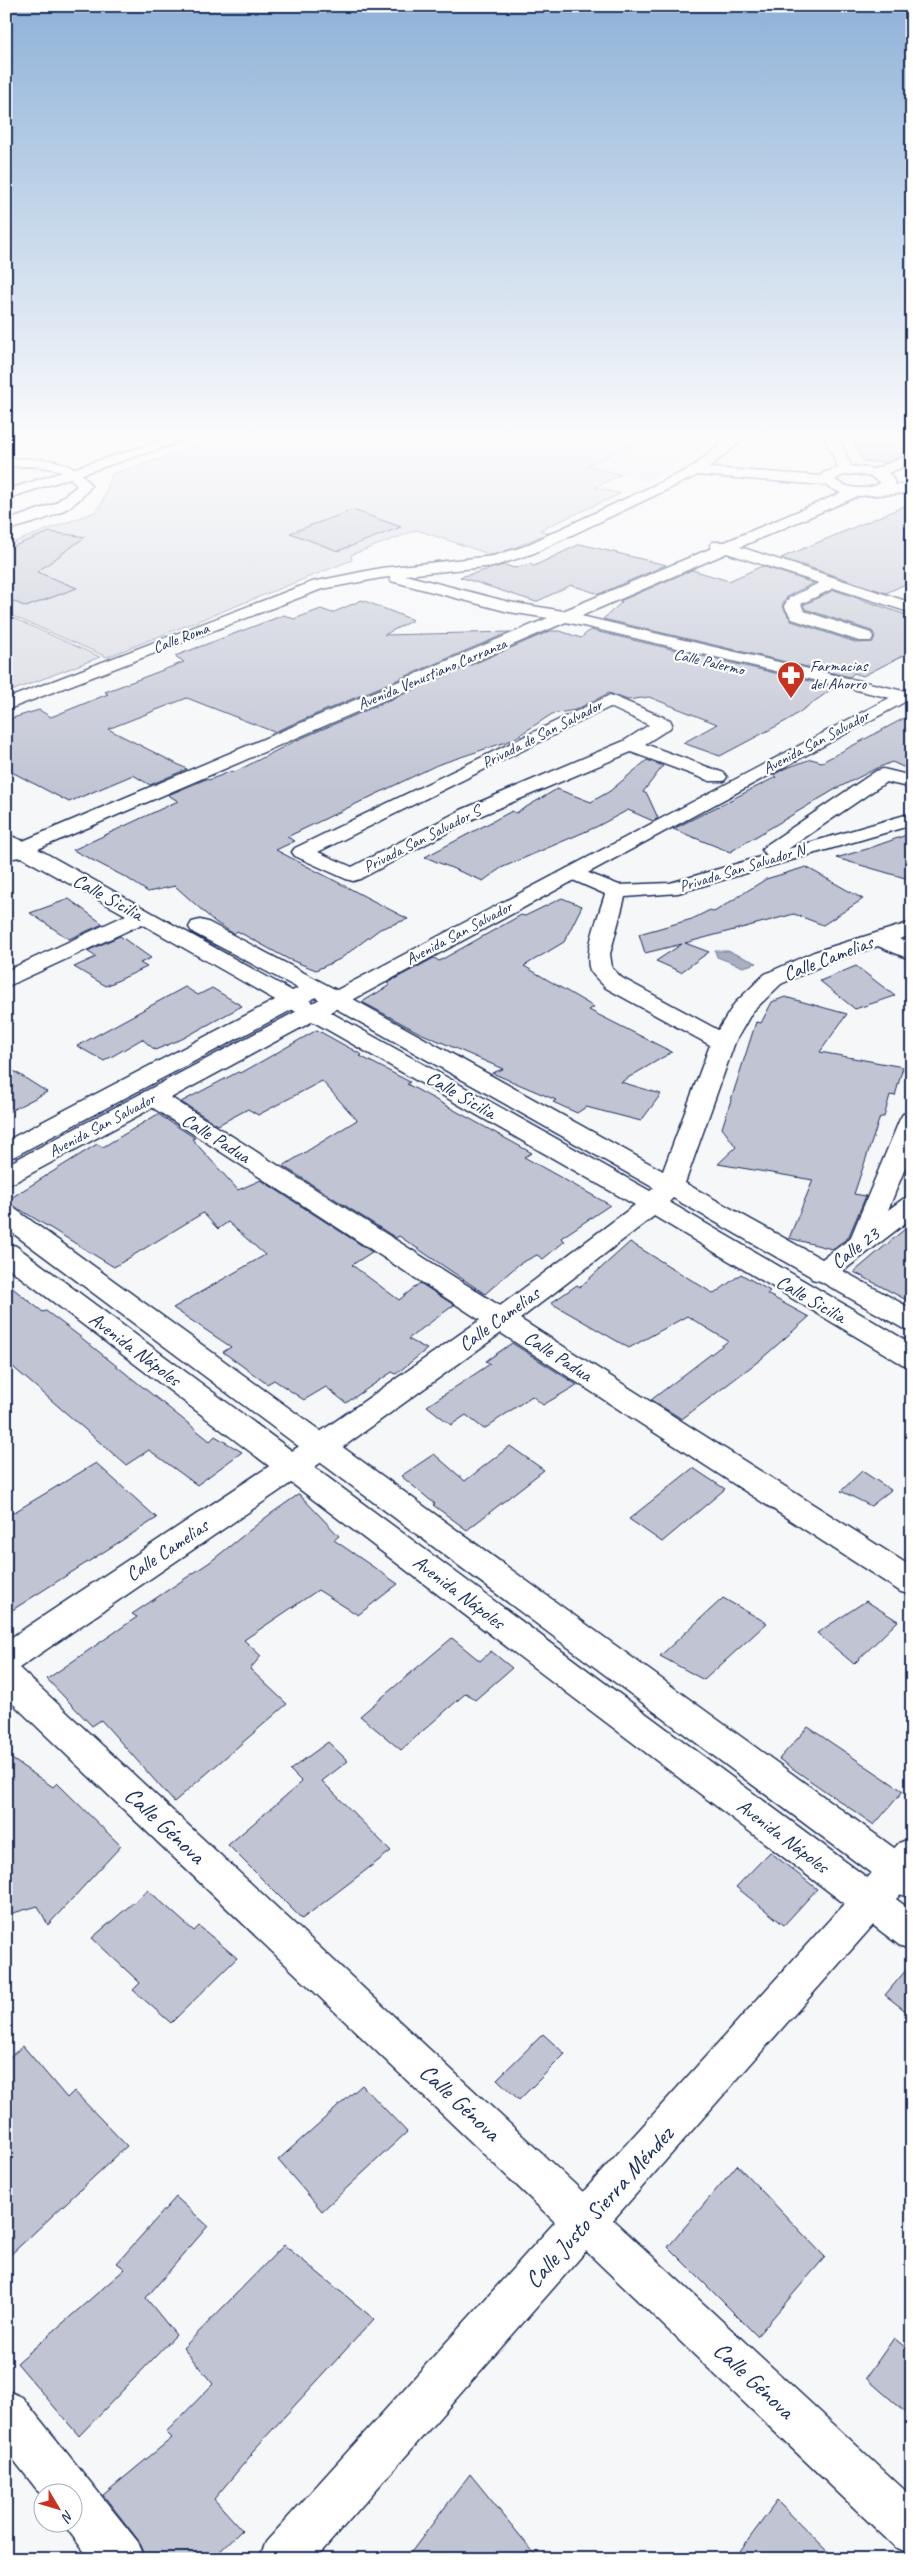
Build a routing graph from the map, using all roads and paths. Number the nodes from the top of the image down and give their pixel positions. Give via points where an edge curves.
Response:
1 (520, 553) edge
2 (699, 553) edge
3 (699, 553) edge
4 (742, 553) edge
5 (382, 574) junction
6 (834, 582) junction
7 (912, 608) edge
8 (545, 617) junction
9 (865, 637) dead end
10 (912, 676) edge
11 (896, 698) edge
12 (6, 705) edge
13 (663, 724) joint
14 (631, 745) junction
15 (194, 757) dead end
16 (717, 778) junction
17 (912, 782) edge
18 (423, 794) junction
19 (468, 814) junction
20 (912, 819) edge
21 (15, 840) edge
22 (750, 864) junction
23 (572, 872) junction
24 (616, 891) junction
25 (142, 916) junction
26 (912, 928) edge
27 (880, 939) junction
28 (912, 953) edge
29 (6, 980) edge
30 (315, 1000) junction
31 (724, 1042) junction
32 (153, 1097) junction
33 (912, 1119) edge
34 (6, 1151) edge
35 (6, 1176) edge
36 (662, 1194) junction
37 (912, 1205) edge
38 (6, 1215) edge
39 (862, 1242) junction
40 (6, 1252) edge
41 (822, 1273) junction
42 (500, 1319) junction
43 (912, 1321) edge
44 (912, 1357) edge
45 (321, 1446) junction
46 (291, 1465) junction
47 (912, 1583) edge
48 (6, 1659) edge
49 (6, 1676) edge
50 (907, 1869) edge
51 (870, 1902) junction
52 (912, 1933) edge
53 (586, 2222) junction
54 (6, 2413) edge
55 (61, 2482) edge
56 (82, 2510) edge
57 (912, 2530) edge
58 (121, 2559) edge
59 (283, 2559) edge

1 - 5 street, Calle Roma via 495,561
2 - 8 street, Avenida Venustiano Carranza
3 - 8 street, Avenida Venustiano Carranza
4 - 6 street
5 - 8 street, Calle Palermo
5 - 12 street, Calle Roma via 318,585
6 - 7 street
6 - 9 street via 792,606 798,615
8 - 11 street, Calle Palermo
8 - 15 street, Avenida Venustiano Carranza
8 - 21 street, Avenida Venustiano Carranza
10 - 11 street, Avenida San Salvador
11 - 16 street, Avenida San Salvador
11 - 23 street, Avenida San Salvador
13 - 14 street, Privada San Salvador S
13 - 18 street, Privada de San Salvador via 610,700
14 - 16 street
14 - 19 street, Privada San Salvador S
16 - 30 street, Avenida San Salvador
17 - 22 street via 883,775
18 - 19 street
18 - 19 street, Privada San Salvador S via 302,852 354,875
20 - 22 street, Privada San Salvador N
21 - 25 street, Calle Sicilia
21 - 30 street, Calle Sicilia
22 - 24 street, Privada San Salvador N via 671,889
23 - 24 street, Privada San Salvador N
23 - 30 street, Avenida San Salvador
24 - 31 street via 598,954 601,969 614,982
25 - 29 street
25 - 30 street, Calle Sicilia
26 - 27 street, Calle Camelias
27 - 28 street
27 - 31 street, Calle Camelias via 822,957 774,979 743,1008
30 - 32 street, Avenida San Salvador
30 - 34 street, Avenida San Salvador
30 - 36 street, Calle Sicilia
31 - 36 street, Calle Camelias
32 - 35 street, Avenida San Salvador
32 - 42 street, Calle Padua
33 - 39 street
36 - 41 street, Calle Sicilia
36 - 42 street, Calle Camelias
36 - 44 street, Calle Sicilia
37 - 39 street, Calle 23
38 - 45 street, Avenida Nápoles
39 - 41 street, Calle 23
40 - 46 street, Avenida Nápoles
41 - 43 street, Calle Sicilia
42 - 45 street, Calle Camelias
42 - 47 street, Calle Padua
45 - 46 street, Calle Camelias
45 - 50 street, Avenida Nápoles
46 - 48 street, Calle Camelias
46 - 51 street, Avenida Nápoles
49 - 53 street, Calle Génova
50 - 51 street, Calle Justo Sierra Méndez
51 - 52 street, Avenida Nápoles
51 - 53 street, Calle Justo Sierra Méndez
53 - 57 street, Calle Génova
53 - 59 street, Calle Justo Sierra Méndez
54 - 55 street
56 - 58 street

